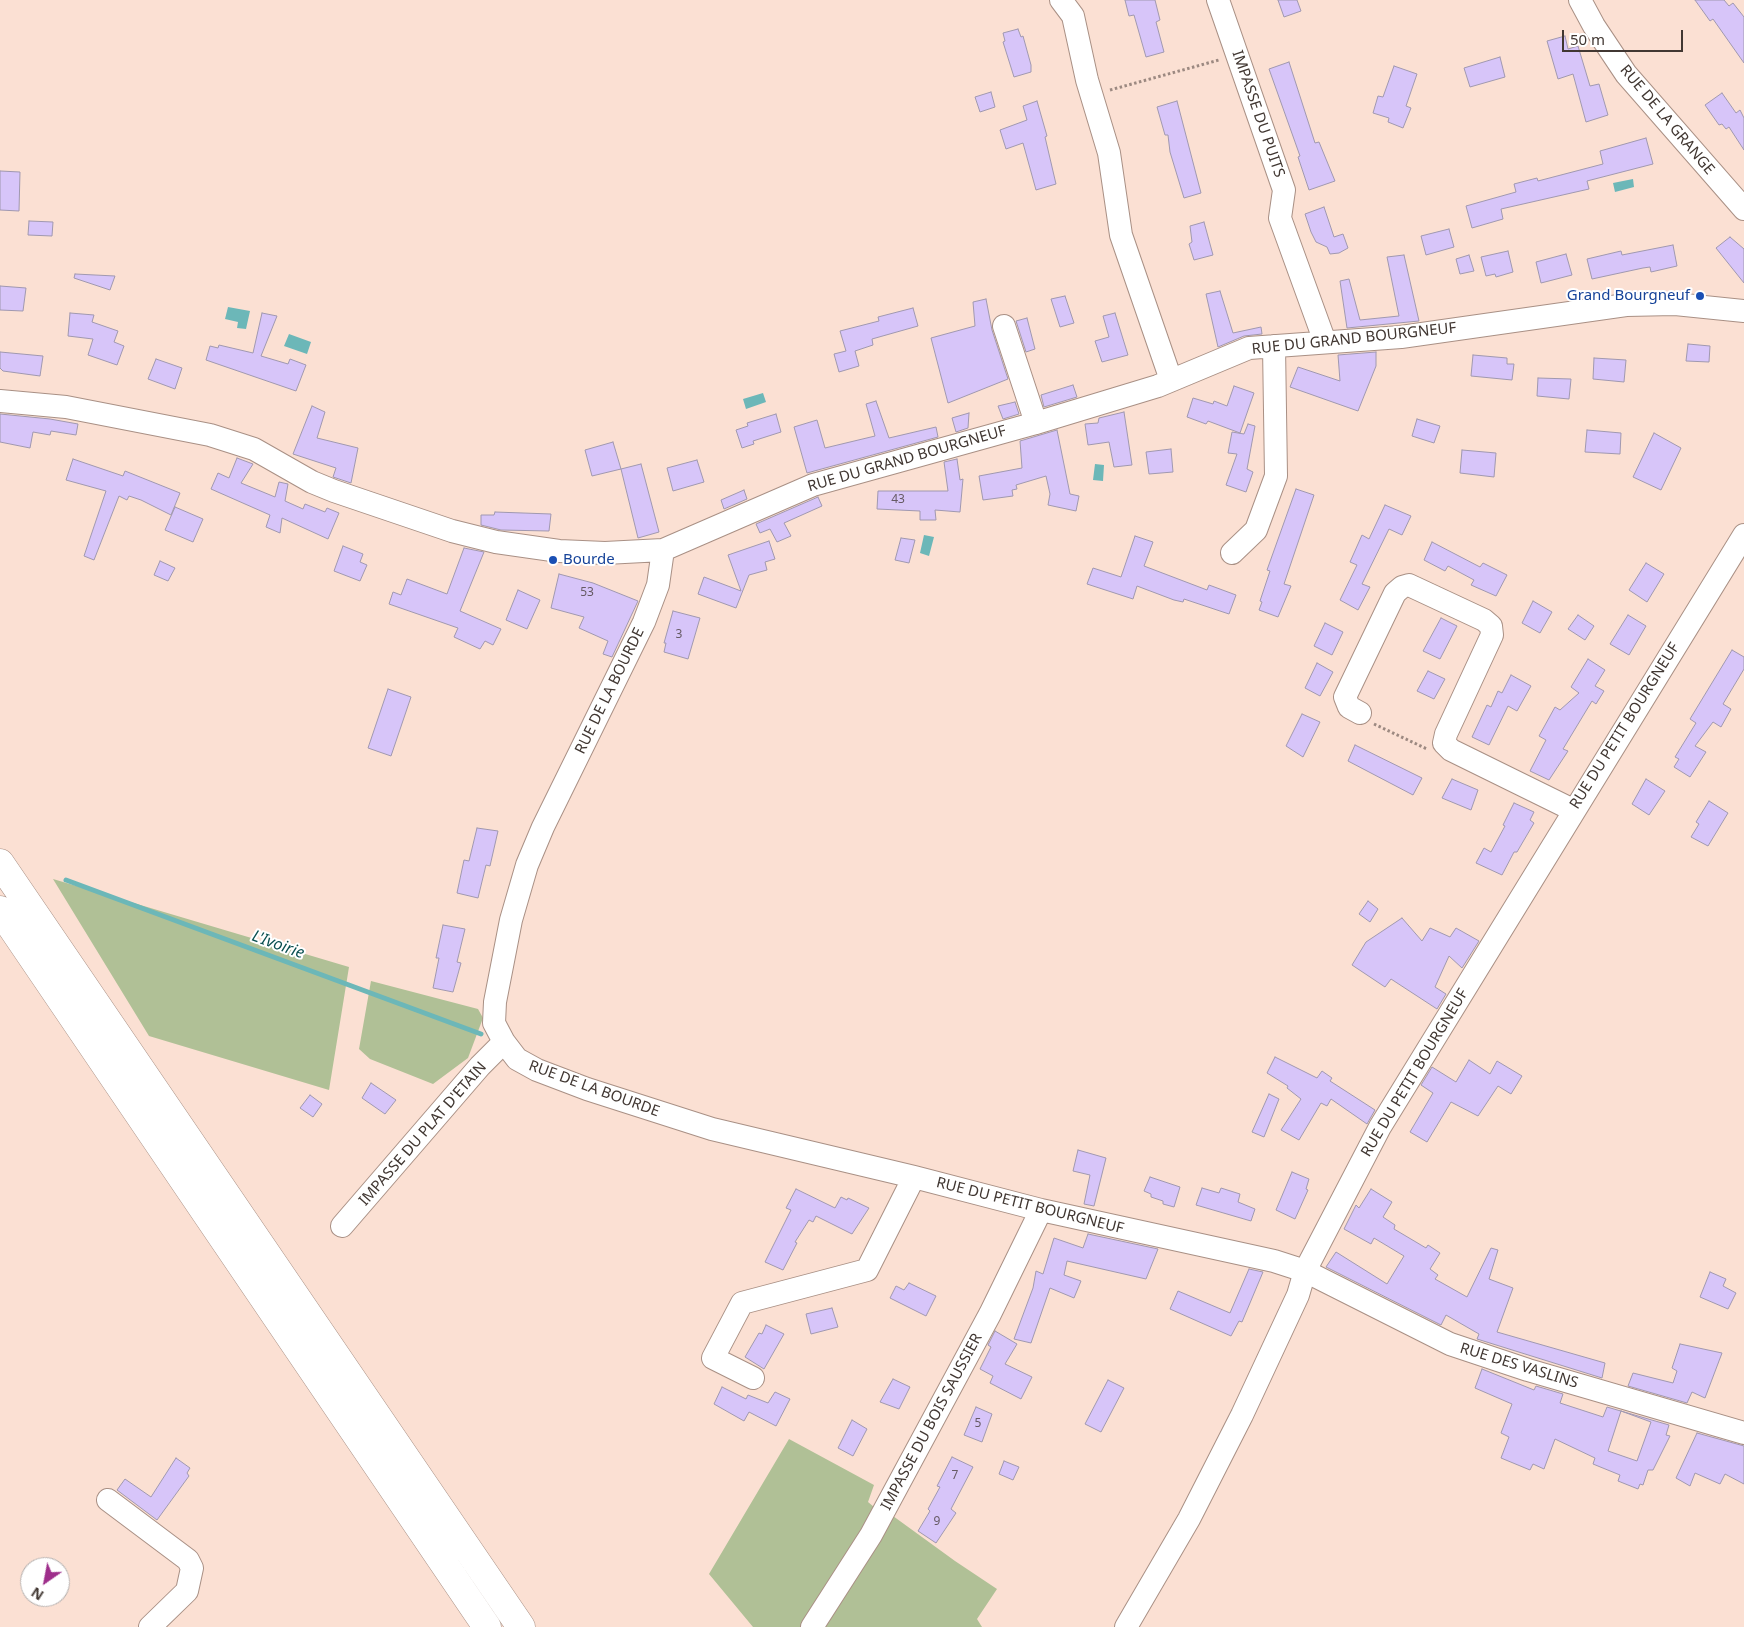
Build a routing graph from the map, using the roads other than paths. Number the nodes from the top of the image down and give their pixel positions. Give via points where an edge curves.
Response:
1 (1061, 0) edge
2 (1218, 0) edge
3 (1580, 0) edge
4 (1744, 209) edge
5 (1744, 311) edge
6 (1004, 326) dead end
7 (1326, 342) junction
8 (1274, 346) junction
9 (1171, 380) junction
10 (0, 400) edge
11 (1036, 423) junction
12 (1744, 535) edge
13 (663, 550) junction
14 (1232, 552) dead end
15 (1360, 713) road end
16 (1573, 810) junction
17 (0, 863) edge
18 (0, 910) edge
19 (504, 1042) junction
20 (914, 1177) junction
21 (1041, 1210) junction
22 (342, 1226) dead end
23 (1305, 1271) junction
24 (753, 1378) dead end
25 (1744, 1433) edge
26 (108, 1500) dead end
27 (150, 1627) edge
28 (487, 1627) edge
29 (521, 1627) edge
30 (812, 1627) edge
31 (1126, 1627) edge

1 - 9 street via 1073,16 1091,95 1109,153 1122,235
2 - 7 street, IMPASSE DU PUITS via 1284,190 1280,218
3 - 4 street, RUE DE LA GRANGE via 1626,74
5 - 7 street, RUE DU GRAND BOURGNEUF via 1675,304 1626,305 1401,337
6 - 11 street
7 - 8 street, RUE DU GRAND BOURGNEUF
8 - 9 street, RUE DU GRAND BOURGNEUF via 1249,348
8 - 14 street via 1276,476 1256,530
9 - 11 street, RUE DU GRAND BOURGNEUF
10 - 13 street, RUE DU GRAND BOURGNEUF via 66,407 210,435 254,449 334,491 452,531 496,542 559,551
11 - 13 street, RUE DU GRAND BOURGNEUF via 813,485
12 - 16 street, RUE DU PETIT BOURGNEUF
13 - 19 street, RUE DE LA BOURDE via 658,585 644,622 528,865 511,920 495,1002 494,1023
15 - 16 street via 1349,707 1345,697 1395,593 1409,585 1491,626 1492,635 1444,743 1451,750
16 - 23 street, RUE DU PETIT BOURGNEUF via 1380,1127
17 - 29 highway
18 - 28 highway
19 - 20 street, RUE DE LA BOURDE via 517,1058 537,1070 641,1108 712,1129
19 - 22 street, IMPASSE DU PLAT D'ETAIN
20 - 21 street, RUE DU PETIT BOURGNEUF
20 - 24 street via 867,1270 742,1303 713,1358
21 - 23 street, RUE DU PETIT BOURGNEUF via 1274,1261
21 - 30 street, IMPASSE DU BOIS SAUSSIER via 990,1314 871,1535
23 - 25 street, RUE DES VASLINS via 1450,1344
23 - 31 street via 1298,1295 1238,1424 1189,1519
26 - 27 street via 188,1560 192,1568 188,1591

